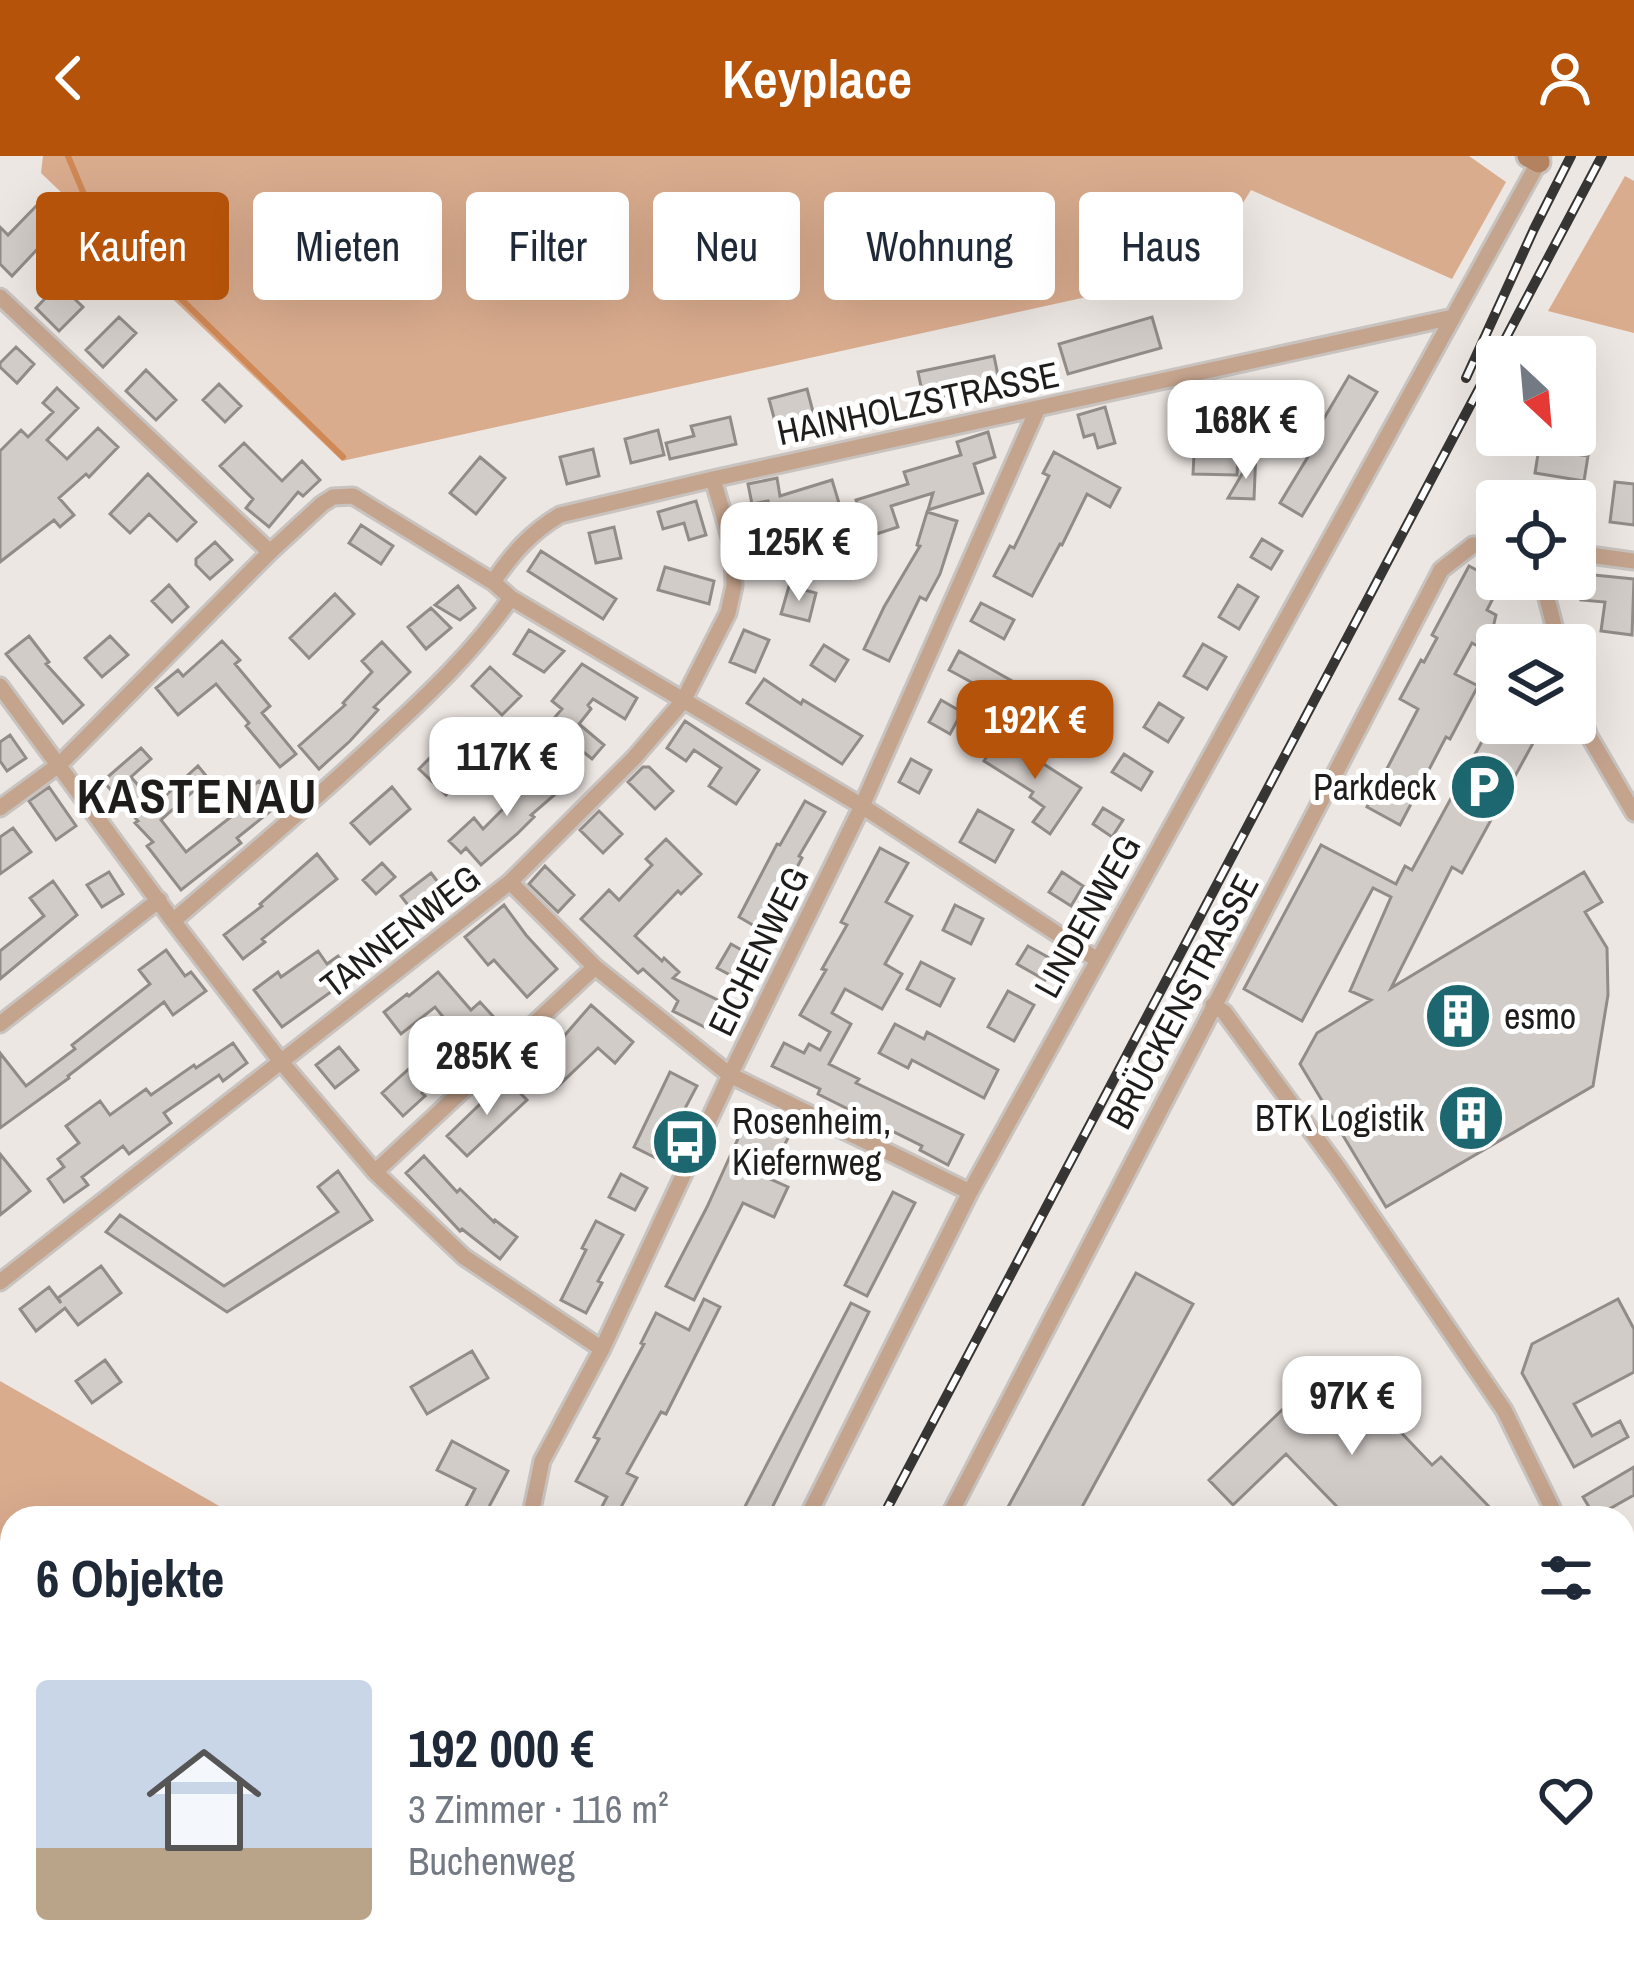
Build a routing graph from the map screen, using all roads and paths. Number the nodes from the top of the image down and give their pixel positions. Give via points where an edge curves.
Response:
1 (1536, 158) edge
2 (0, 297) edge
3 (1453, 317) junction
4 (1038, 408) junction
5 (713, 479) junction
6 (1476, 545) edge
7 (270, 553) junction
8 (1596, 556) edge
9 (1634, 561) edge
10 (494, 582) junction
11 (511, 598) junction
12 (0, 686) edge
13 (682, 701) junction
14 (1594, 744) edge
15 (60, 764) junction
16 (862, 806) junction
17 (0, 808) edge
18 (1634, 813) edge
19 (510, 883) junction
20 (159, 900) junction
21 (173, 921) junction
22 (1096, 959) junction
23 (595, 967) junction
24 (1213, 1005) junction
25 (0, 1024) edge
26 (282, 1063) junction
27 (730, 1075) junction
28 (375, 1172) junction
29 (970, 1192) junction
30 (0, 1282) edge
31 (602, 1349) junction
32 (533, 1506) edge
33 (813, 1506) edge
34 (954, 1506) edge
35 (1551, 1506) edge

1 - 3 street, LINDENWEG
2 - 7 street
3 - 4 street, HAINHOLZSTRASSE
3 - 22 street, LINDENWEG
4 - 5 street, HAINHOLZSTRASSE
4 - 16 street, EICHENWEG
5 - 10 street, HAINHOLZSTRASSE via 560,515 528,538
5 - 13 street, TANNENWEG via 733,548 734,586
6 - 24 street, BRÜCKENSTRASSE via 1442,570
7 - 10 street via 322,503 353,496
7 - 15 street
8 - 9 street
10 - 11 street
11 - 13 street
11 - 21 street via 446,678
12 - 15 street
13 - 16 street
13 - 19 street, TANNENWEG
14 - 18 street
15 - 17 street
15 - 20 street
16 - 22 street
16 - 27 street, EICHENWEG
19 - 23 street
19 - 26 street, TANNENWEG
20 - 21 street
20 - 25 street
21 - 26 street
22 - 29 street, LINDENWEG
23 - 27 street
23 - 28 street
24 - 34 street, BRÜCKENSTRASSE
24 - 35 street via 1339,1168 1504,1410
26 - 28 street
26 - 30 street, TANNENWEG
27 - 29 street
27 - 31 street, EICHENWEG
28 - 31 street via 464,1257
29 - 33 street, LINDENWEG
31 - 32 street, EICHENWEG via 542,1461

